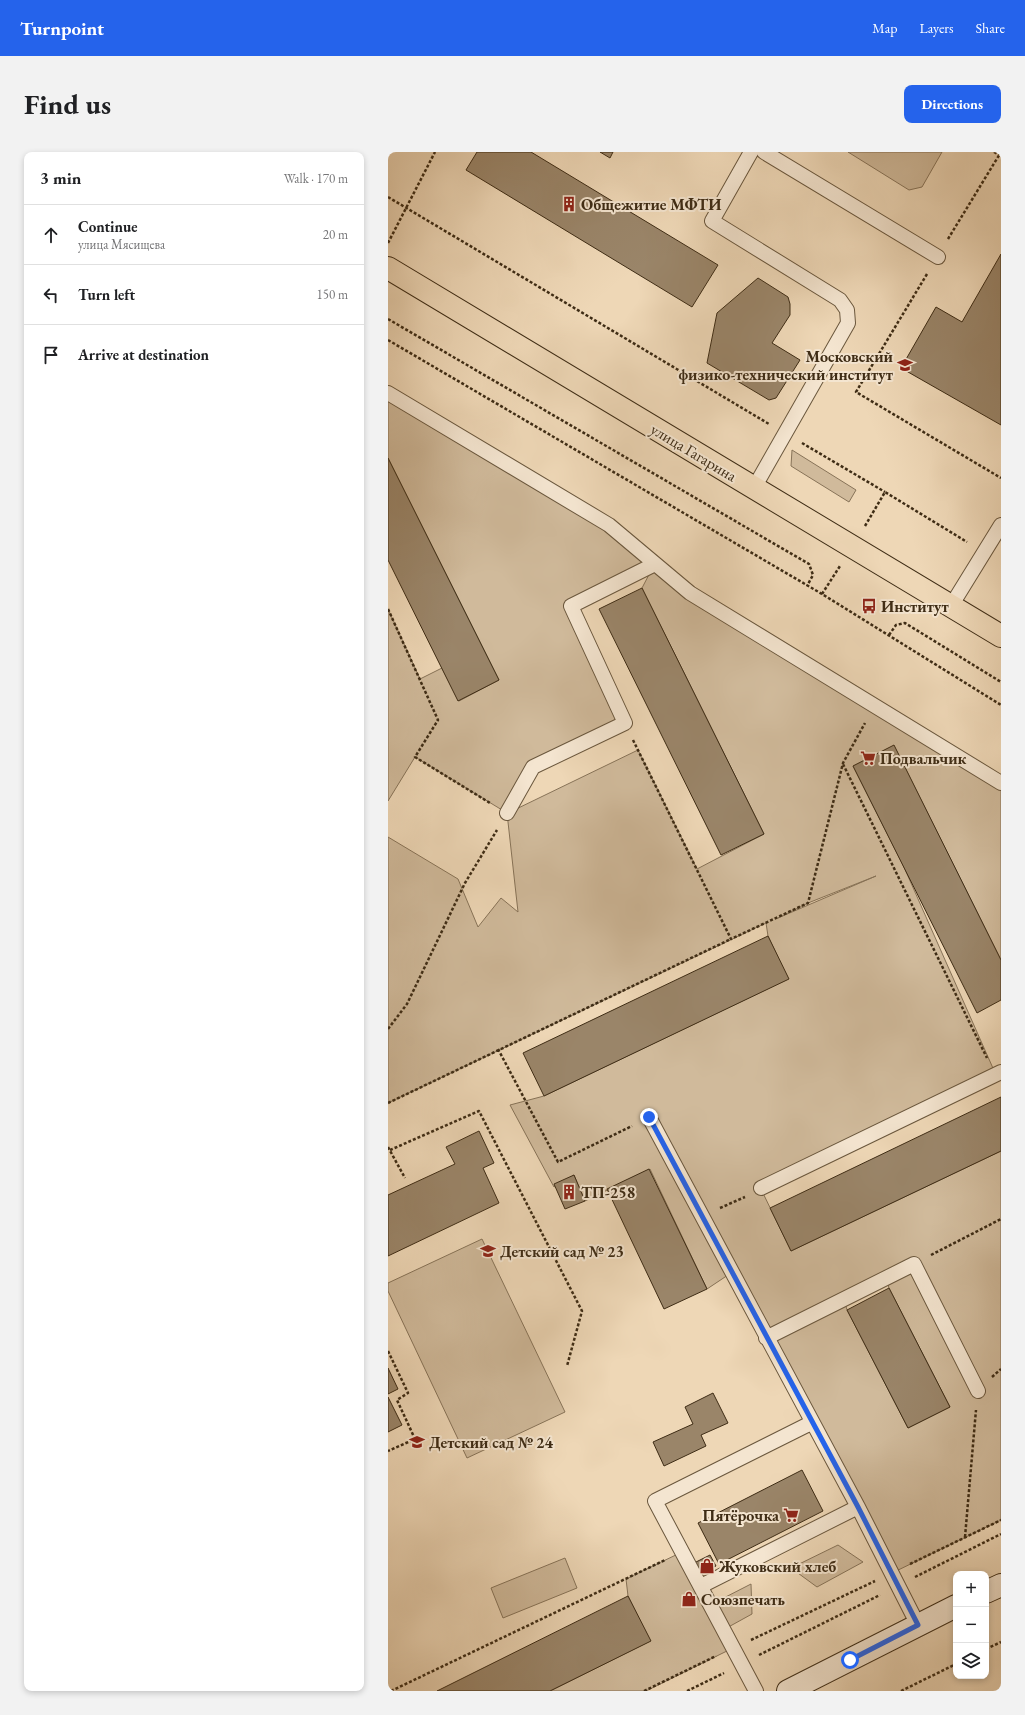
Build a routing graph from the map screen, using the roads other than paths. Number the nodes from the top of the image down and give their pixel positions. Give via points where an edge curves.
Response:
1 (751, 152) edge
2 (764, 152) edge
3 (938, 256) road end
4 (388, 268) edge
5 (388, 394) edge
6 (754, 488) junction
7 (1001, 525) edge
8 (655, 564) junction
9 (951, 606) junction
10 (1001, 636) edge
11 (1001, 783) edge
12 (507, 813) road end
13 (998, 1073) edge
14 (649, 1117) road end
15 (761, 1188) road end
16 (766, 1338) junction
17 (978, 1391) road end
18 (811, 1423) junction
19 (858, 1507) junction
20 (1001, 1585) edge
21 (701, 1586) junction
22 (989, 1591) edge
23 (954, 1607) edge
24 (918, 1625) junction
25 (756, 1691) edge
26 (788, 1691) edge

1 - 6 lane via 712,220 840,300 847,310 848,323
2 - 3 lane
4 - 6 main road, улица Гагарина
5 - 8 lane via 609,525
6 - 9 main road, улица Гагарина
7 - 9 lane
8 - 11 lane via 690,593
8 - 12 lane via 571,606 625,723 533,767
9 - 10 main road, улица Гагарина
13 - 15 lane
14 - 16 lane
16 - 17 lane via 914,1264
16 - 18 lane
18 - 19 lane
18 - 21 lane via 655,1501
19 - 21 lane
19 - 24 lane
20 - 22 main road
21 - 25 lane
23 - 24 main road
24 - 26 main road

